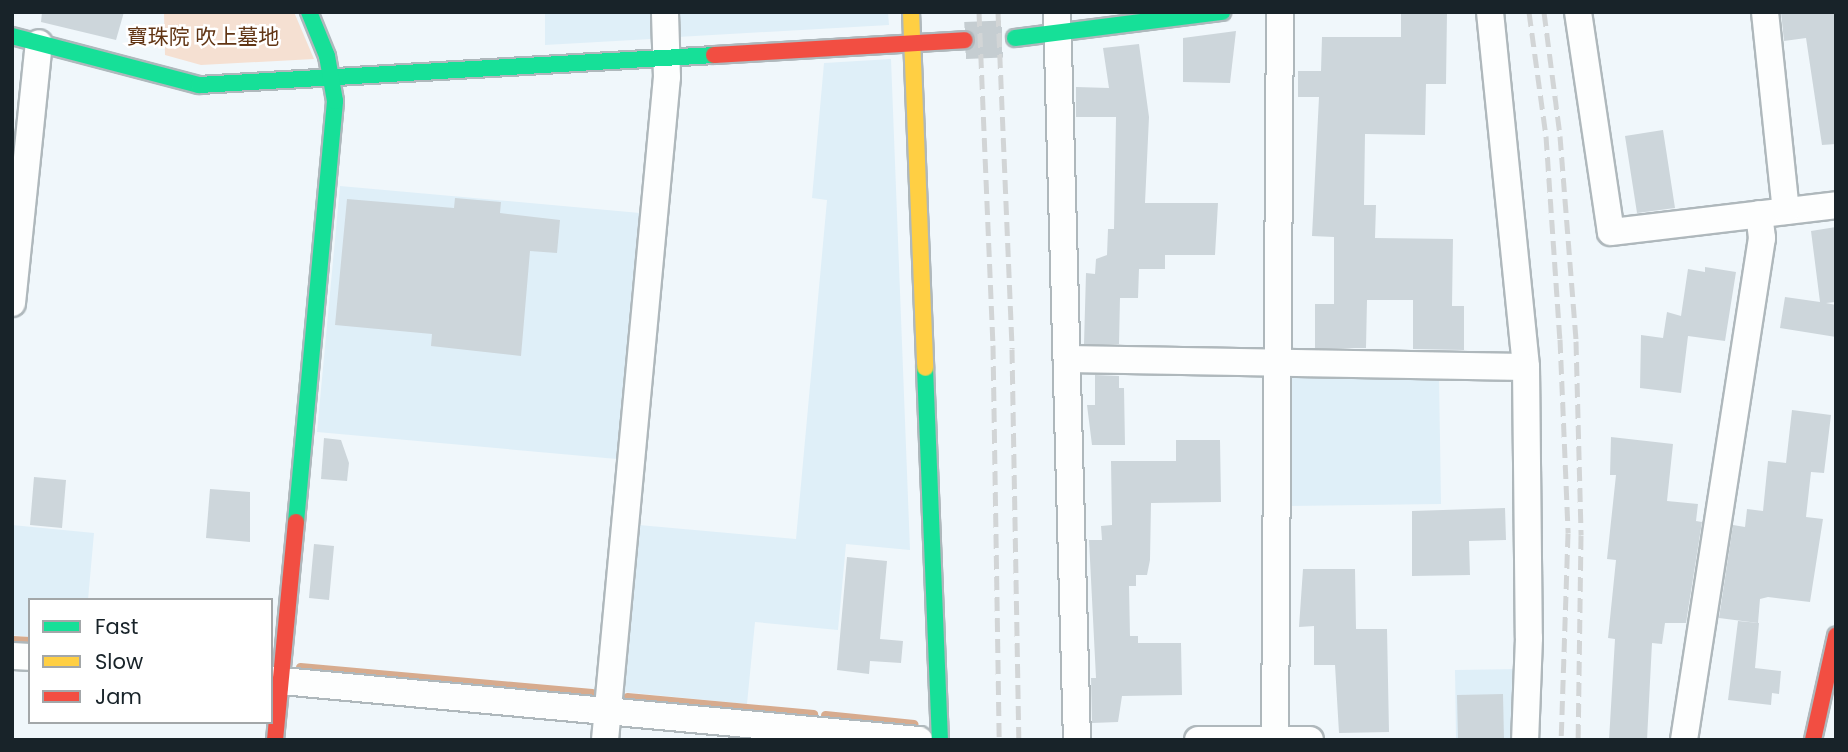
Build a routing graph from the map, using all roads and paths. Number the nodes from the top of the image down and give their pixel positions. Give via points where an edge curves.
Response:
1 (309, 12) edge
2 (665, 12) edge
3 (911, 12) edge
4 (1222, 12) edge
5 (1280, 12) edge
6 (1490, 12) edge
7 (1578, 12) edge
8 (1765, 12) edge
9 (1058, 23) edge
10 (12, 36) edge
11 (1015, 37) tunnel mouth
12 (965, 40) tunnel mouth
13 (39, 43) junction
14 (913, 44) junction
15 (666, 58) junction
16 (331, 78) junction
17 (1836, 205) edge
18 (1786, 211) junction
19 (1759, 214) junction
20 (12, 303) edge
21 (1068, 359) junction
22 (1276, 363) junction
23 (1526, 368) junction
24 (1836, 636) edge
25 (276, 680) edge
26 (608, 711) junction
27 (1275, 739) edge
28 (275, 740) edge
29 (605, 740) edge
30 (919, 740) edge
31 (940, 740) edge
32 (1077, 740) edge
33 (1198, 740) edge
34 (1310, 740) edge
35 (1525, 740) edge
36 (1684, 740) edge
37 (1814, 740) edge

1 - 16 main road
2 - 15 street
3 - 14 main road
4 - 9 main road
5 - 22 street
6 - 23 street
7 - 19 street via 1611,232
8 - 18 street
9 - 11 main road
9 - 21 street
10 - 13 main road
12 - 14 main road
13 - 16 main road via 199,85
13 - 20 street
14 - 15 main road
14 - 31 main road
15 - 16 main road
15 - 26 street
16 - 25 main road via 335,101
17 - 18 street
18 - 19 street
19 - 36 street via 1762,238
21 - 22 street
21 - 32 street
22 - 23 street
22 - 27 street
23 - 35 street via 1529,638
24 - 37 main road
25 - 26 street
25 - 28 main road
26 - 29 street
26 - 30 street
27 - 33 street
27 - 34 street

